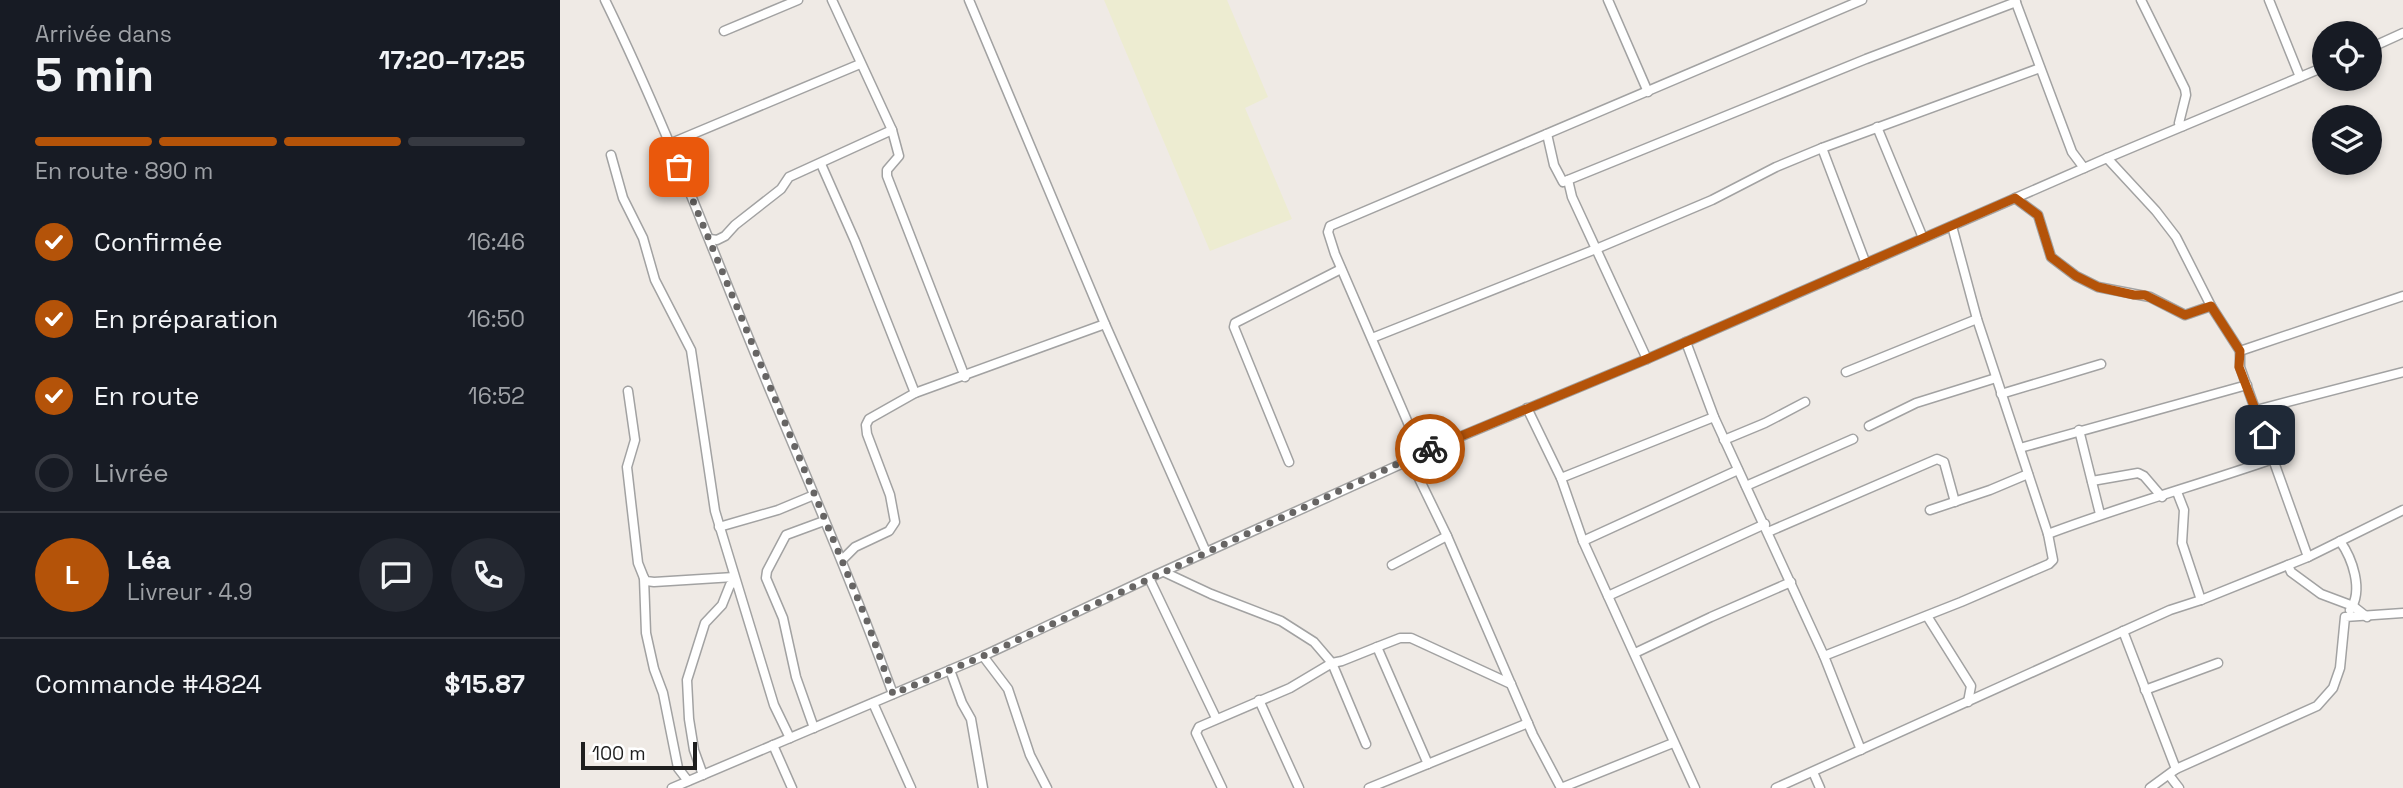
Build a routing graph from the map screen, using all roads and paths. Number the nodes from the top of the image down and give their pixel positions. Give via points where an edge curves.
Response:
1 (606, 0) edge
2 (799, 0) edge
3 (832, 0) edge
4 (969, 0) edge
5 (1608, 0) edge
6 (1861, 0) edge
7 (2269, 0) edge
8 (2016, 1) edge
9 (2144, 1) edge
10 (724, 31) dead end
11 (2403, 33) edge
12 (2382, 43) edge
13 (860, 64) junction
14 (2040, 68) junction
15 (2312, 72) edge
16 (2300, 77) junction
17 (1648, 92) junction
18 (2183, 126) junction
19 (1877, 127) junction
20 (892, 130) junction
21 (1547, 134) junction
22 (669, 144) junction
23 (1822, 148) junction
24 (611, 155) dead end
25 (2107, 158) junction
26 (821, 164) junction
27 (2084, 168) junction
28 (1568, 180) junction
29 (2015, 198) junction
30 (1952, 226) junction
31 (710, 239) junction
32 (1923, 239) junction
33 (1595, 249) junction
34 (1866, 264) junction
35 (1341, 269) junction
36 (2403, 296) edge
37 (2211, 306) junction
38 (1977, 320) junction
39 (1105, 324) junction
40 (1372, 338) junction
41 (1686, 342) junction
42 (2240, 351) junction
43 (1647, 359) junction
44 (2101, 364) dead end
45 (1846, 372) dead end
46 (2403, 372) edge
47 (965, 377) junction
48 (1996, 378) junction
49 (2247, 385) junction
50 (628, 391) dead end
51 (915, 393) junction
52 (2001, 394) junction
53 (1805, 402) dead end
54 (1527, 408) junction
55 (2256, 410) junction
56 (1714, 417) junction
57 (1869, 426) dead end
58 (2078, 430) junction
59 (1853, 439) dead end
60 (1724, 440) junction
61 (2020, 448) junction
62 (1421, 453) junction
63 (2273, 459) junction
64 (1410, 460) junction
65 (1289, 463) dead end
66 (1738, 470) junction
67 (2028, 474) junction
68 (1561, 478) junction
69 (2092, 481) junction
70 (1746, 486) junction
71 (2177, 492) junction
72 (814, 495) junction
73 (2162, 496) junction
74 (1955, 502) junction
75 (1930, 510) dead end
76 (2403, 510) edge
77 (2100, 514) junction
78 (824, 521) junction
79 (719, 527) junction
80 (1766, 528) junction
81 (2048, 534) junction
82 (1447, 536) junction
83 (1583, 541) junction
84 (2340, 541) junction
85 (1206, 552) junction
86 (2308, 556) junction
87 (842, 560) junction
88 (1392, 565) dead end
89 (2288, 565) junction
90 (1164, 572) junction
91 (645, 578) junction
92 (1149, 578) junction
93 (734, 579) junction
94 (1791, 582) junction
95 (1608, 596) junction
96 (2201, 600) junction
97 (2353, 606) junction
98 (2403, 613) edge
99 (1927, 616) junction
100 (2345, 617) junction
101 (2367, 617) junction
102 (2123, 631) junction
103 (1377, 647) junction
104 (1635, 653) junction
105 (983, 656) junction
106 (1824, 656) junction
107 (1332, 663) junction
108 (2218, 663) dead end
109 (950, 670) junction
110 (1511, 684) junction
111 (2146, 690) junction
112 (893, 694) junction
113 (1259, 700) junction
114 (1968, 702) junction
115 (873, 703) junction
116 (1216, 718) junction
117 (1528, 723) junction
118 (814, 728) junction
119 (790, 738) junction
120 (1673, 743) junction
121 (1366, 744) dead end
122 (773, 746) junction
123 (1861, 750) junction
124 (1428, 764) junction
125 (1812, 772) junction
126 (2173, 772) junction
127 (704, 775) junction
128 (688, 781) junction
129 (672, 788) edge
130 (792, 788) edge
131 (911, 788) edge
132 (983, 788) edge
133 (1047, 788) edge
134 (1222, 788) edge
135 (1299, 788) edge
136 (1369, 788) edge
137 (1561, 788) edge
138 (1695, 788) edge
139 (1776, 788) edge
140 (1820, 788) edge
141 (2150, 788) edge
142 (2179, 788) edge

1 - 22 street
2 - 10 street
3 - 13 street
4 - 39 street
5 - 17 street
6 - 17 street
7 - 16 street
8 - 14 street
8 - 28 street
9 - 18 street via 2185,89 2179,123
11 - 12 street
13 - 20 street
13 - 22 street
14 - 19 street
14 - 27 street via 2072,152
15 - 16 street
16 - 18 street
17 - 21 street
18 - 25 street
19 - 23 street
19 - 32 street
20 - 26 street
20 - 47 street via 899,156 887,170 889,183
21 - 28 street via 1558,174 1563,182
21 - 35 street via 1331,225 1328,232
22 - 31 street
23 - 33 street
23 - 34 street
24 - 79 street via 656,280 691,350
25 - 27 street
25 - 37 street via 2167,224
26 - 31 street via 789,177 725,236
26 - 51 street
27 - 29 street
28 - 33 street
29 - 30 street
29 - 37 street via 2038,215 2051,257 2089,284 2145,295 2185,315
30 - 32 street
30 - 38 street
31 - 72 street
32 - 34 street
33 - 40 street
33 - 43 street
34 - 41 street
35 - 40 street
35 - 65 street via 1235,323
36 - 42 street
37 - 42 street
38 - 45 street
38 - 48 street
39 - 47 street
39 - 85 street
40 - 62 street
41 - 43 street
41 - 56 street
42 - 49 street via 2239,367
43 - 54 street
44 - 52 street
46 - 55 street
47 - 51 street
48 - 52 street
48 - 57 street via 1916,403
49 - 55 street
49 - 58 street
50 - 91 street via 635,440 627,467 638,564
51 - 87 street via 866,425 890,495 894,526 852,549
52 - 61 street
53 - 60 street
54 - 62 street
54 - 68 street
55 - 63 street
56 - 60 street
56 - 68 street
58 - 61 street
58 - 69 street
59 - 70 street
60 - 66 street
61 - 67 street
62 - 64 street
63 - 71 street
63 - 86 street
64 - 82 street
64 - 85 street
66 - 70 street
66 - 83 street
67 - 74 street
67 - 81 street
68 - 83 street
69 - 73 street via 2138,473
69 - 77 street
70 - 80 street
71 - 73 street
71 - 96 street via 2185,510 2182,543
72 - 78 street
72 - 79 street
73 - 77 street
74 - 75 street
74 - 80 street via 1944,462 1937,459
76 - 84 street
77 - 81 street
78 - 87 street
78 - 118 street via 786,535 766,578 783,618
79 - 93 street
80 - 94 street
80 - 95 street
81 - 99 street via 2052,562
82 - 88 street
82 - 110 street
83 - 95 street
84 - 86 street
84 - 97 street via 2353,568
85 - 90 street
86 - 89 street
87 - 112 street
89 - 96 street
89 - 97 street via 2321,594
90 - 92 street
90 - 107 street via 1282,621 1314,642
91 - 93 street via 654,582
91 - 128 street via 646,633 678,768
92 - 105 street
92 - 116 street
93 - 119 street via 774,705
93 - 127 street via 722,605 705,623 687,680 694,750
94 - 104 street
94 - 106 street
95 - 104 street
96 - 102 street
97 - 100 street
97 - 101 street
98 - 101 street
99 - 106 street
99 - 114 street via 1971,686
100 - 101 street
100 - 126 street via 2340,668 2333,688 2317,706
102 - 111 street
102 - 114 street
103 - 107 street
103 - 110 street via 1411,638
103 - 124 street
104 - 120 street
105 - 109 street
105 - 133 street via 1008,689 1030,755
106 - 123 street
107 - 113 street
107 - 121 street
108 - 111 street
109 - 112 street
109 - 132 street via 971,719
110 - 117 street
111 - 126 street
112 - 115 street
113 - 116 street
113 - 135 street
114 - 123 street
115 - 118 street
115 - 131 street
116 - 134 street via 1196,733
117 - 124 street
117 - 137 street
118 - 119 street
119 - 122 street
120 - 137 street
120 - 138 street
122 - 127 street
122 - 130 street
123 - 125 street
124 - 136 street
125 - 139 street
125 - 140 street
126 - 141 street
126 - 142 street
127 - 128 street
128 - 129 street

